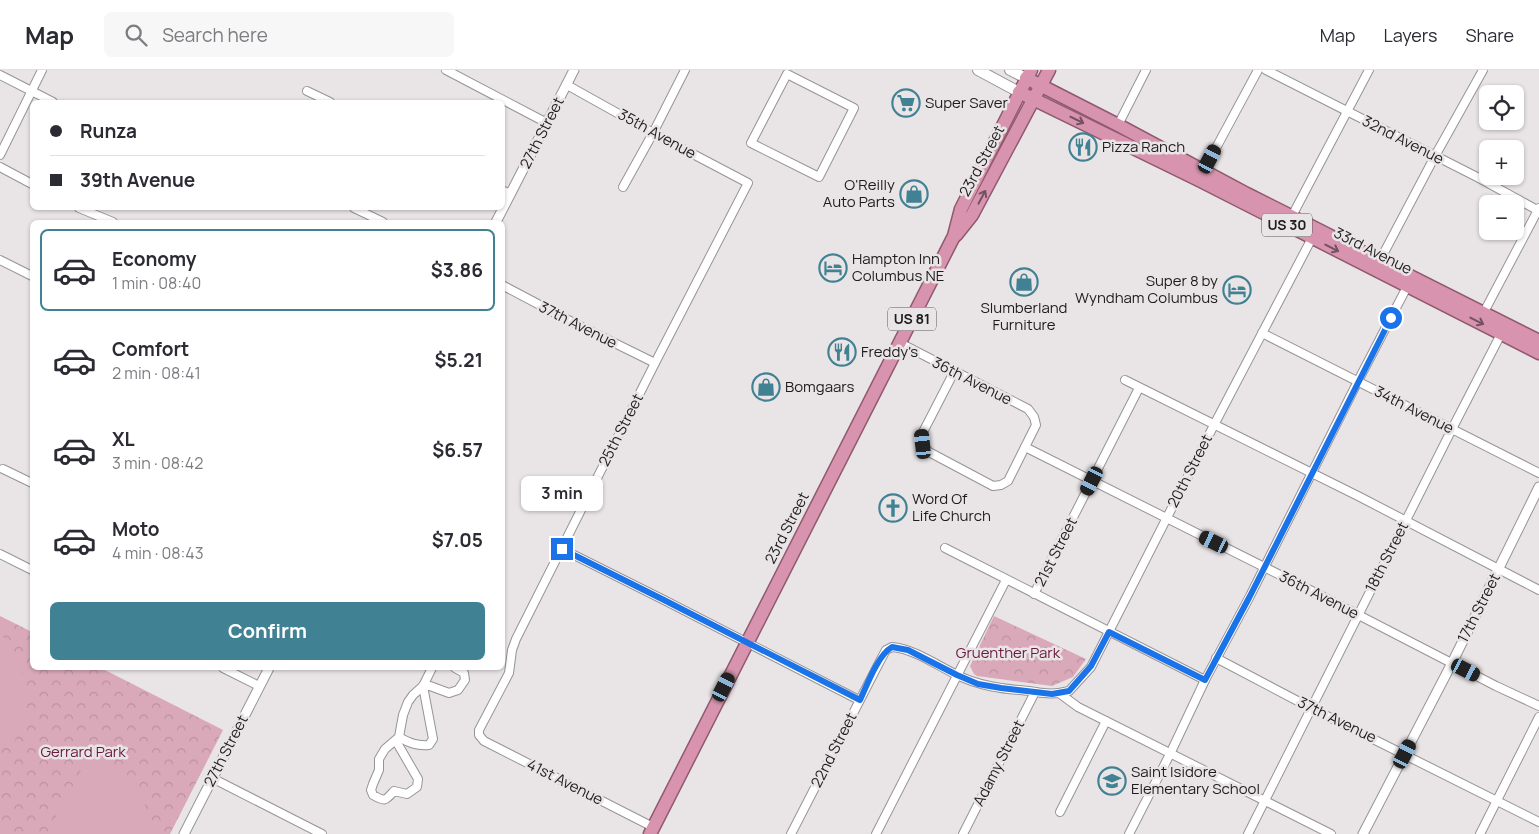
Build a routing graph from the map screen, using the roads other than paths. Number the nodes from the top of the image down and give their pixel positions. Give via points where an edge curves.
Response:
1 (42, 70) edge
2 (446, 70) edge
3 (574, 70) edge
4 (685, 70) edge
5 (978, 70) edge
6 (1010, 70) edge
7 (1048, 70) edge
8 (1146, 70) edge
9 (1258, 70) edge
10 (1266, 70) edge
11 (1368, 70) edge
12 (1483, 70) edge
13 (788, 72) edge
14 (1028, 74) edge
15 (0, 75) edge
16 (567, 84) junction
17 (1040, 85) junction
18 (32, 91) junction
19 (307, 91) dead end
20 (1019, 92) junction
21 (1033, 99) junction
22 (49, 100) edge
23 (326, 100) edge
24 (503, 100) edge
25 (505, 101) edge
26 (1346, 112) junction
27 (547, 123) junction
28 (1118, 125) junction
29 (653, 133) junction
30 (0, 155) edge
31 (1435, 156) junction
32 (0, 167) edge
33 (1201, 176) junction
34 (30, 183) edge
35 (748, 183) joint
36 (623, 187) dead end
37 (506, 192) edge
38 (84, 210) edge
39 (358, 210) edge
40 (1539, 210) edge
41 (1292, 216) junction
42 (107, 220) edge
43 (379, 220) edge
44 (954, 236) junction
45 (1312, 238) junction
46 (0, 260) edge
47 (1378, 265) junction
48 (30, 275) edge
49 (1410, 282) junction
50 (505, 287) edge
51 (1484, 312) junction
52 (1262, 333) junction
53 (1501, 334) junction
54 (1539, 340) edge
55 (900, 343) junction
56 (1539, 352) edge
57 (655, 363) junction
58 (954, 372) junction
59 (1125, 380) dead end
60 (1358, 381) junction
61 (1139, 388) junction
62 (1214, 425) junction
63 (1452, 429) junction
64 (1024, 448) junction
65 (3, 469) dead end
66 (1539, 473) edge
67 (1312, 474) junction
68 (1092, 481) junction
69 (30, 482) edge
70 (1539, 487) edge
71 (1166, 518) junction
72 (1405, 521) junction
73 (944, 548) dead end
74 (562, 549) junction
75 (0, 554) edge
76 (1264, 567) junction
77 (30, 569) edge
78 (1499, 570) junction
79 (1006, 580) junction
80 (1539, 590) edge
81 (1034, 594) junction
82 (1358, 615) junction
83 (1109, 632) junction
84 (746, 643) junction
85 (1216, 658) junction
86 (505, 659) edge
87 (512, 661) junction
88 (1452, 663) junction
89 (227, 670) edge
90 (267, 670) edge
91 (431, 670) edge
92 (459, 670) edge
93 (957, 675) junction
94 (1205, 680) junction
95 (259, 686) junction
96 (423, 686) junction
97 (1036, 692) junction
98 (1059, 693) junction
99 (860, 700) junction
100 (1539, 706) edge
101 (1312, 708) junction
102 (1539, 718) edge
103 (1106, 721) junction
104 (479, 735) joint
105 (397, 739) junction
106 (1170, 754) junction
107 (1405, 754) junction
108 (212, 778) junction
109 (1497, 800) junction
110 (1265, 801) junction
111 (1060, 812) dead end
112 (1539, 822) edge
113 (652, 831) edge
114 (792, 832) edge
115 (184, 834) edge
116 (322, 834) edge
117 (876, 834) edge
118 (963, 834) edge
119 (1129, 834) edge
120 (1248, 834) edge
121 (1331, 834) edge
122 (1363, 834) edge
123 (1480, 834) edge

1 - 18 street
2 - 24 street
3 - 16 street, 27th Street
4 - 29 street
5 - 20 main road, 33rd Avenue
6 - 14 main road, 33rd Avenue
7 - 17 highway, 23rd Street
8 - 28 street
9 - 33 street
10 - 26 street, 32nd Avenue
11 - 26 street
12 - 31 street
13 - 13 street via 751,143 819,177 854,108
14 - 17 highway, 33rd Avenue / US 30
14 - 20 highway, 23rd Street
15 - 18 street
16 - 27 street, 27th Street
16 - 29 street, 35th Avenue
17 - 21 highway, 23rd Street / US 81
17 - 28 highway, 33rd Avenue / US 30
18 - 22 street
18 - 30 street
19 - 23 street
20 - 21 highway, 33rd Avenue / US 30
20 - 44 highway, 23rd Street / US 81 via 961,210
21 -> 33 highway, 33rd Avenue / US 30
44 -> 21 highway, 23rd Street / US 81 via 972,215
25 - 27 street
26 - 31 street, 32nd Avenue
26 - 41 street
27 - 37 street, 27th Street
28 - 33 highway, 33rd Avenue / US 30
29 - 35 street, 35th Avenue
29 - 36 street
31 - 40 street, 32nd Avenue
31 - 47 street
32 - 34 street
33 - 41 highway, 33rd Avenue / US 30
33 - 45 highway, 33rd Avenue / US 30
35 - 57 street, 25th Street
38 - 42 street
39 - 43 street
40 - 51 street
41 - 47 highway, 33rd Avenue / US 30
44 - 55 highway, 23rd Street / US 81
45 -> 47 highway, 33rd Avenue / US 30
45 - 52 street, 20th Street
46 - 48 street
47 - 49 highway, 33rd Avenue / US 30
49 - 51 highway, 33rd Avenue / US 30
49 -> 53 highway, 33rd Avenue / US 30
49 - 60 street
50 - 57 street, 37th Avenue
51 - 54 highway, 33rd Avenue / US 30
52 - 60 street, 34th Avenue
52 - 62 street, 20th Street
53 - 56 highway, 33rd Avenue / US 30
53 - 63 street, 18th Street
55 - 58 street, 36th Avenue
55 - 84 highway, 23rd Street / US 81
57 - 74 street, 25th Street
58 - 64 street, 36th Avenue via 1028,409 1036,425
58 - 64 street via 922,434 928,452 993,486 1008,480
59 - 61 street
60 - 63 street, 34th Avenue
60 - 67 street
61 - 62 street
61 - 68 street, 21st Street
62 - 67 street
62 - 71 street, 20th Street
63 - 66 street, 34th Avenue
63 - 72 street, 18th Street
64 - 68 street, 36th Avenue
65 - 69 street
67 - 72 street
67 - 76 street
68 - 71 street, 36th Avenue
68 - 81 street, 21st Street
70 - 78 street, 17th Street
71 - 76 street, 36th Avenue
71 - 83 street, 20th Street
72 - 78 street
72 - 82 street, 18th Street
73 - 79 street
74 - 84 street
74 - 87 street, 25th Street via 516,640
75 - 77 street
76 - 82 street, 36th Avenue
76 - 85 street
78 - 80 street
78 - 88 street, 17th Street
79 - 81 street, 21st Street
79 - 93 street
81 - 83 street
82 - 88 street, 36th Avenue
82 - 101 street, 18th Street
83 - 94 street
83 - 98 street, 20th Street via 1091,666 1069,691
84 - 99 street
84 - 113 highway, 23rd Street / US 81
85 - 94 street
85 - 101 street, 37th Avenue
86 - 87 street
87 - 104 street, 25th Street
88 - 100 street, 36th Avenue
88 - 107 street, 17th Street
89 - 95 street
90 - 95 street, 27th Street
91 - 96 street
92 - 96 street via 464,673 465,680 458,690 450,693
93 - 97 street, 22nd Street via 978,684
93 - 99 street, 22nd Street via 908,650 892,647 886,650
93 - 117 street
94 - 106 street
95 - 108 street, 27th Street
96 - 105 street via 408,702
96 - 105 street via 434,739 429,745 420,746
97 - 98 street, 22nd Street
97 - 118 street, Adamy Street
98 - 103 street
99 - 114 street, 22nd Street
101 - 107 street, 37th Avenue
101 - 110 street, 18th Street
102 - 109 street
103 - 106 street
103 - 111 street
104 - 113 street, 41st Avenue
105 - 105 street via 385,748 379,759 379,770 371,790 380,799 389,799 394,791 407,794 417,787 416,773
106 - 110 street
106 - 119 street
107 - 109 street, 37th Avenue
107 - 122 street, 17th Street
108 - 115 street, 27th Street
108 - 116 street
109 - 112 street, 37th Avenue
109 - 123 street
110 - 120 street, 18th Street
110 - 121 street

